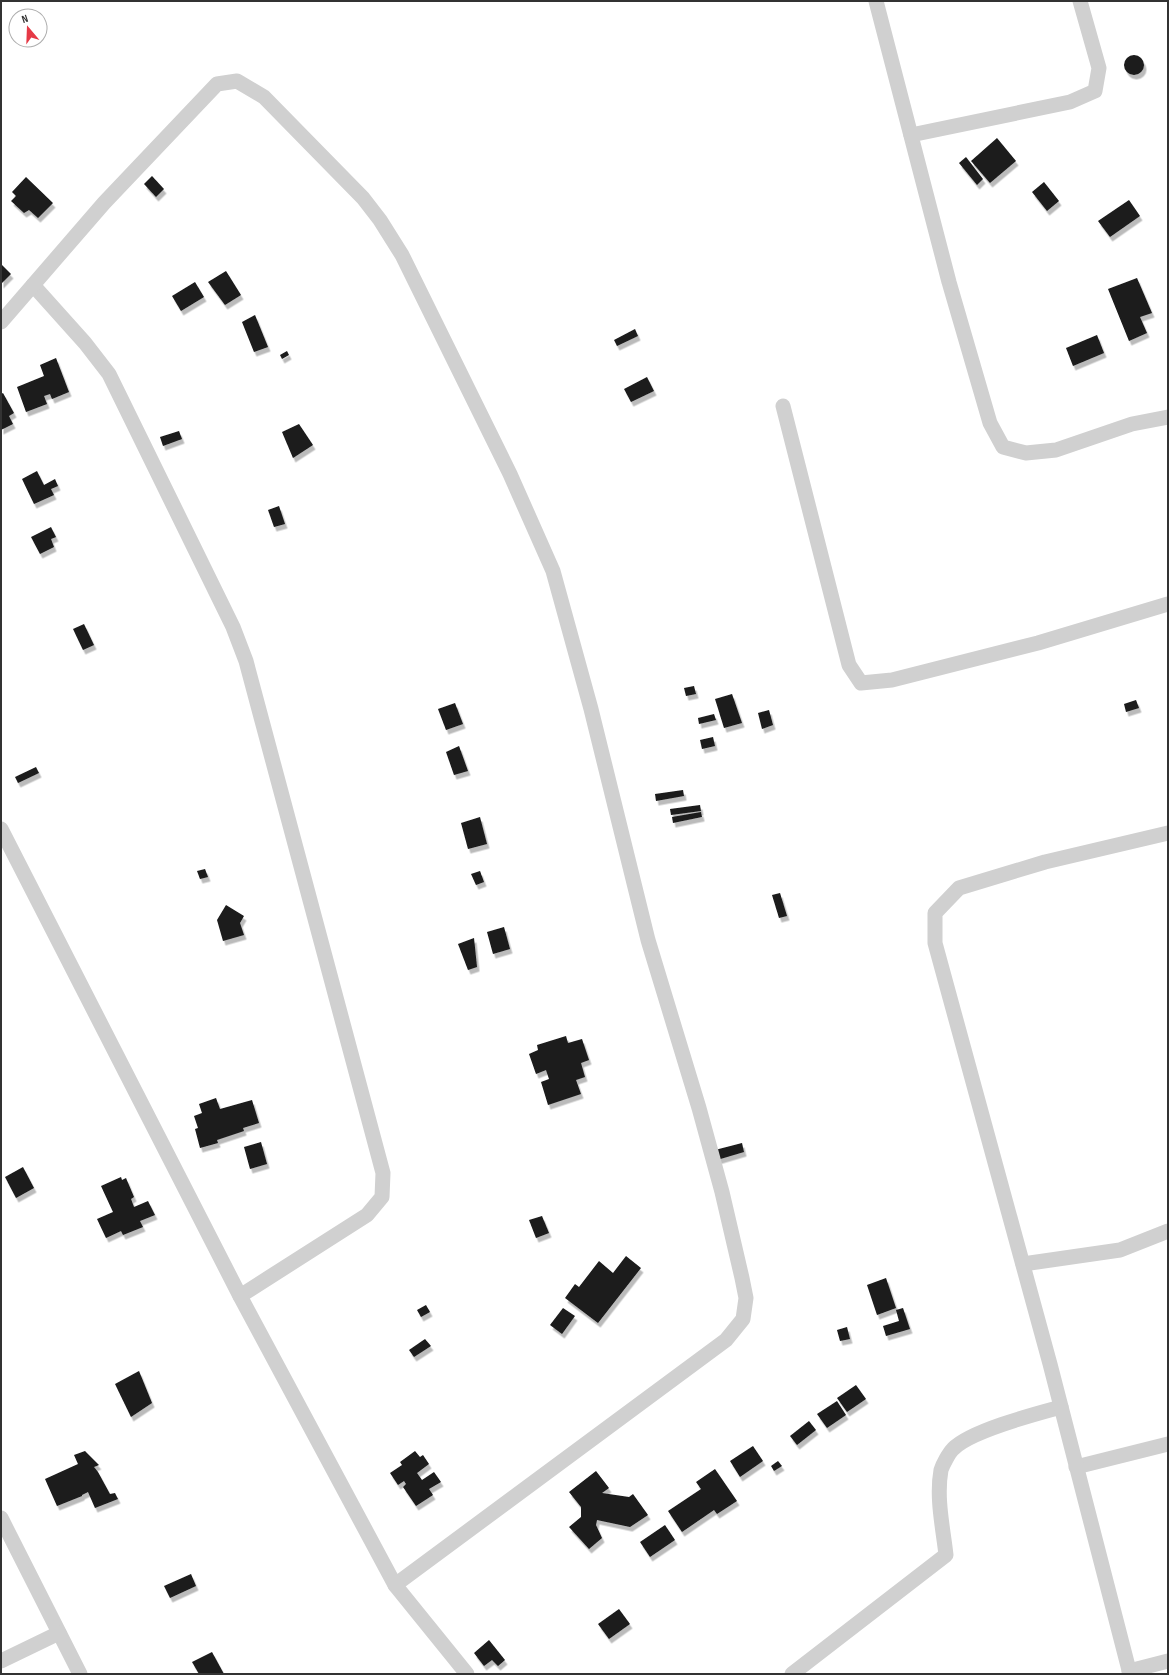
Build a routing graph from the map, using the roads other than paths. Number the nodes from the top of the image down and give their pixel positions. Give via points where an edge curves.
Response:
1 (876, 1) edge
2 (1080, 1) edge
3 (911, 135) junction
4 (33, 285) junction
5 (1, 322) edge
6 (783, 406) dead end
7 (1168, 417) edge
8 (1168, 604) edge
9 (1, 829) edge
10 (1168, 833) edge
11 (1168, 1231) edge
12 (1023, 1264) junction
13 (240, 1296) junction
14 (1061, 1407) junction
15 (1168, 1444) edge
16 (1076, 1467) junction
17 (1, 1518) edge
18 (396, 1585) junction
19 (59, 1633) junction
20 (1, 1661) edge
21 (1168, 1661) edge
22 (1129, 1672) edge
23 (80, 1674) edge
24 (467, 1674) edge
25 (793, 1674) edge

1 - 3 street
2 - 3 street via 1099,68 1096,91 1070,102
3 - 7 street via 949,282 990,422 1003,447 1026,453 1056,450 1132,424
4 - 5 street
4 - 13 street via 109,374 233,627 246,661 383,1173 382,1198 367,1215
4 - 18 street via 104,203 217,84 238,81 264,97 363,198 380,220 402,255 510,474 553,571 591,709 648,940 722,1192 746,1298 743,1319 726,1340
6 - 8 street via 849,664 861,683 892,680 1030,645
9 - 13 street
10 - 12 street via 1045,862 959,888 935,913 935,943
11 - 12 street via 1120,1250
12 - 14 street
13 - 18 street
14 - 16 street
14 - 25 street via 972,1436 953,1449 942,1468 939,1490 946,1555
15 - 16 street
16 - 22 street
17 - 19 street
18 - 24 street
19 - 20 street
19 - 23 street
21 - 22 street

